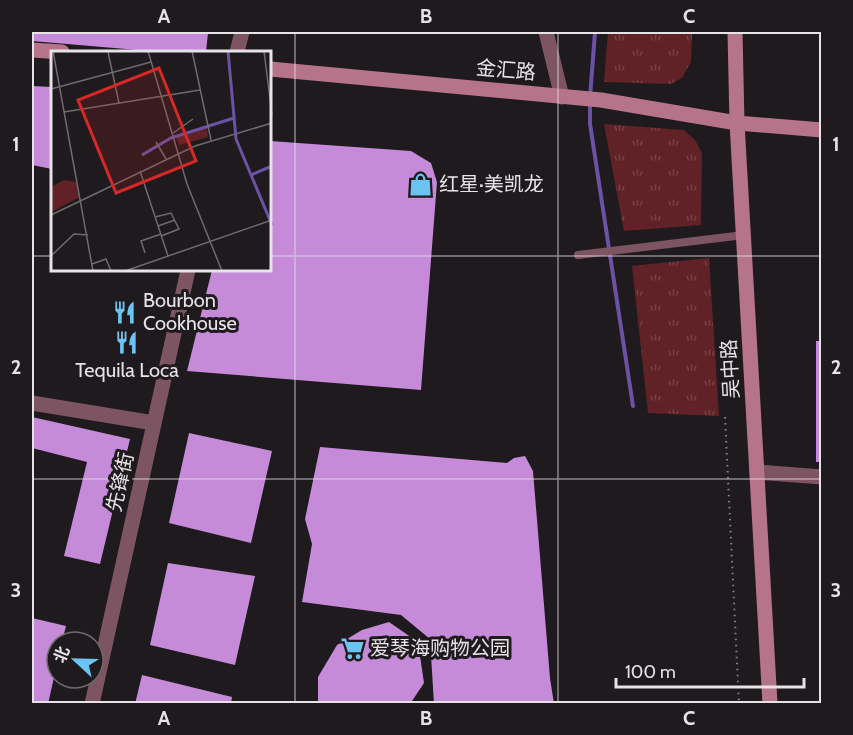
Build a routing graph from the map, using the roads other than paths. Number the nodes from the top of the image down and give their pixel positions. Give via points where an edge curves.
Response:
1 (242, 32) edge
2 (546, 32) edge
3 (735, 32) edge
4 (32, 50) edge
5 (51, 51) edge
6 (237, 51) edge
7 (272, 69) edge
8 (568, 97) junction
9 (737, 123) junction
10 (822, 130) edge
11 (744, 235) junction
12 (582, 254) dead end
13 (188, 272) edge
14 (32, 403) edge
15 (154, 423) junction
16 (757, 472) junction
17 (822, 477) edge
18 (92, 704) edge
19 (770, 704) edge

1 - 6 street
2 - 8 street
3 - 9 main road, 吴中路
4 - 5 main road
7 - 8 main road, 金汇路
8 - 9 main road, 金汇路
9 - 10 main road, 金汇路
9 - 11 main road, 吴中路
11 - 12 lane
11 - 16 main road, 吴中路
13 - 15 street, 先锋街
14 - 15 street
15 - 18 street, 先锋街
16 - 17 street
16 - 19 main road, 吴中路

